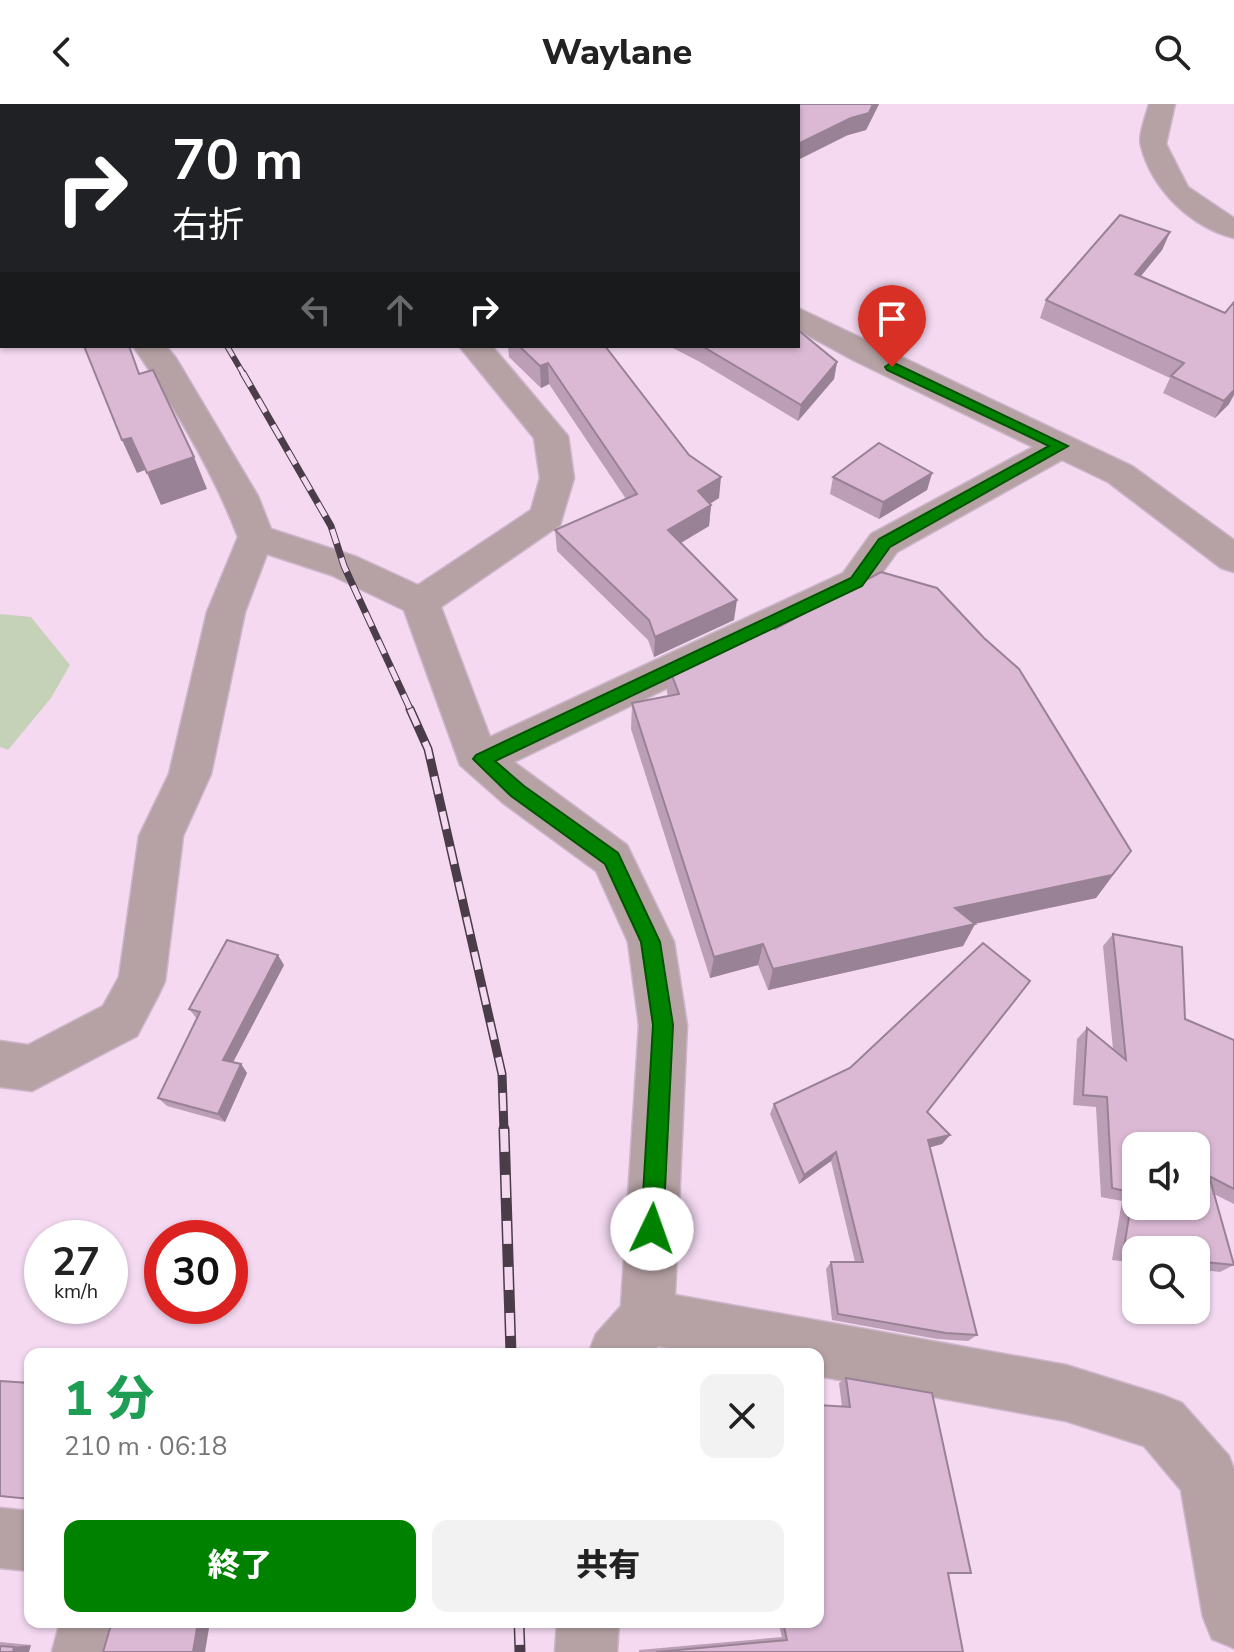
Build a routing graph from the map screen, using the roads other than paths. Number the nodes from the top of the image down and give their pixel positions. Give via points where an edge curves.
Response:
1 (1162, 104) edge
2 (1234, 229) edge
3 (800, 318) edge
4 (151, 348) edge
5 (477, 348) edge
6 (1061, 446) junction
7 (256, 537) junction
8 (1234, 559) edge
9 (420, 602) junction
10 (482, 759) junction
11 (0, 1064) edge
12 (632, 1336) edge
13 (723, 1348) edge
14 (824, 1361) edge
15 (0, 1538) edge
16 (24, 1540) edge
17 (1234, 1617) edge
18 (89, 1628) edge
19 (588, 1628) edge
20 (83, 1652) edge
21 (586, 1652) edge

1 - 2 street via 1153,144 1176,192
3 - 6 street
4 - 7 street via 240,496
5 - 9 street via 551,436 557,478 547,516
6 - 8 street via 1120,474
6 - 10 street via 884,543 856,582
7 - 9 street via 344,566
7 - 11 street via 226,612 190,774 161,836 142,981 120,1021 32,1068
9 - 10 street via 475,753
10 - 12 street via 612,858 651,942 663,1025
12 - 13 street
14 - 17 street via 1066,1393 1162,1423 1208,1477
15 - 16 street
18 - 20 street
19 - 21 street

